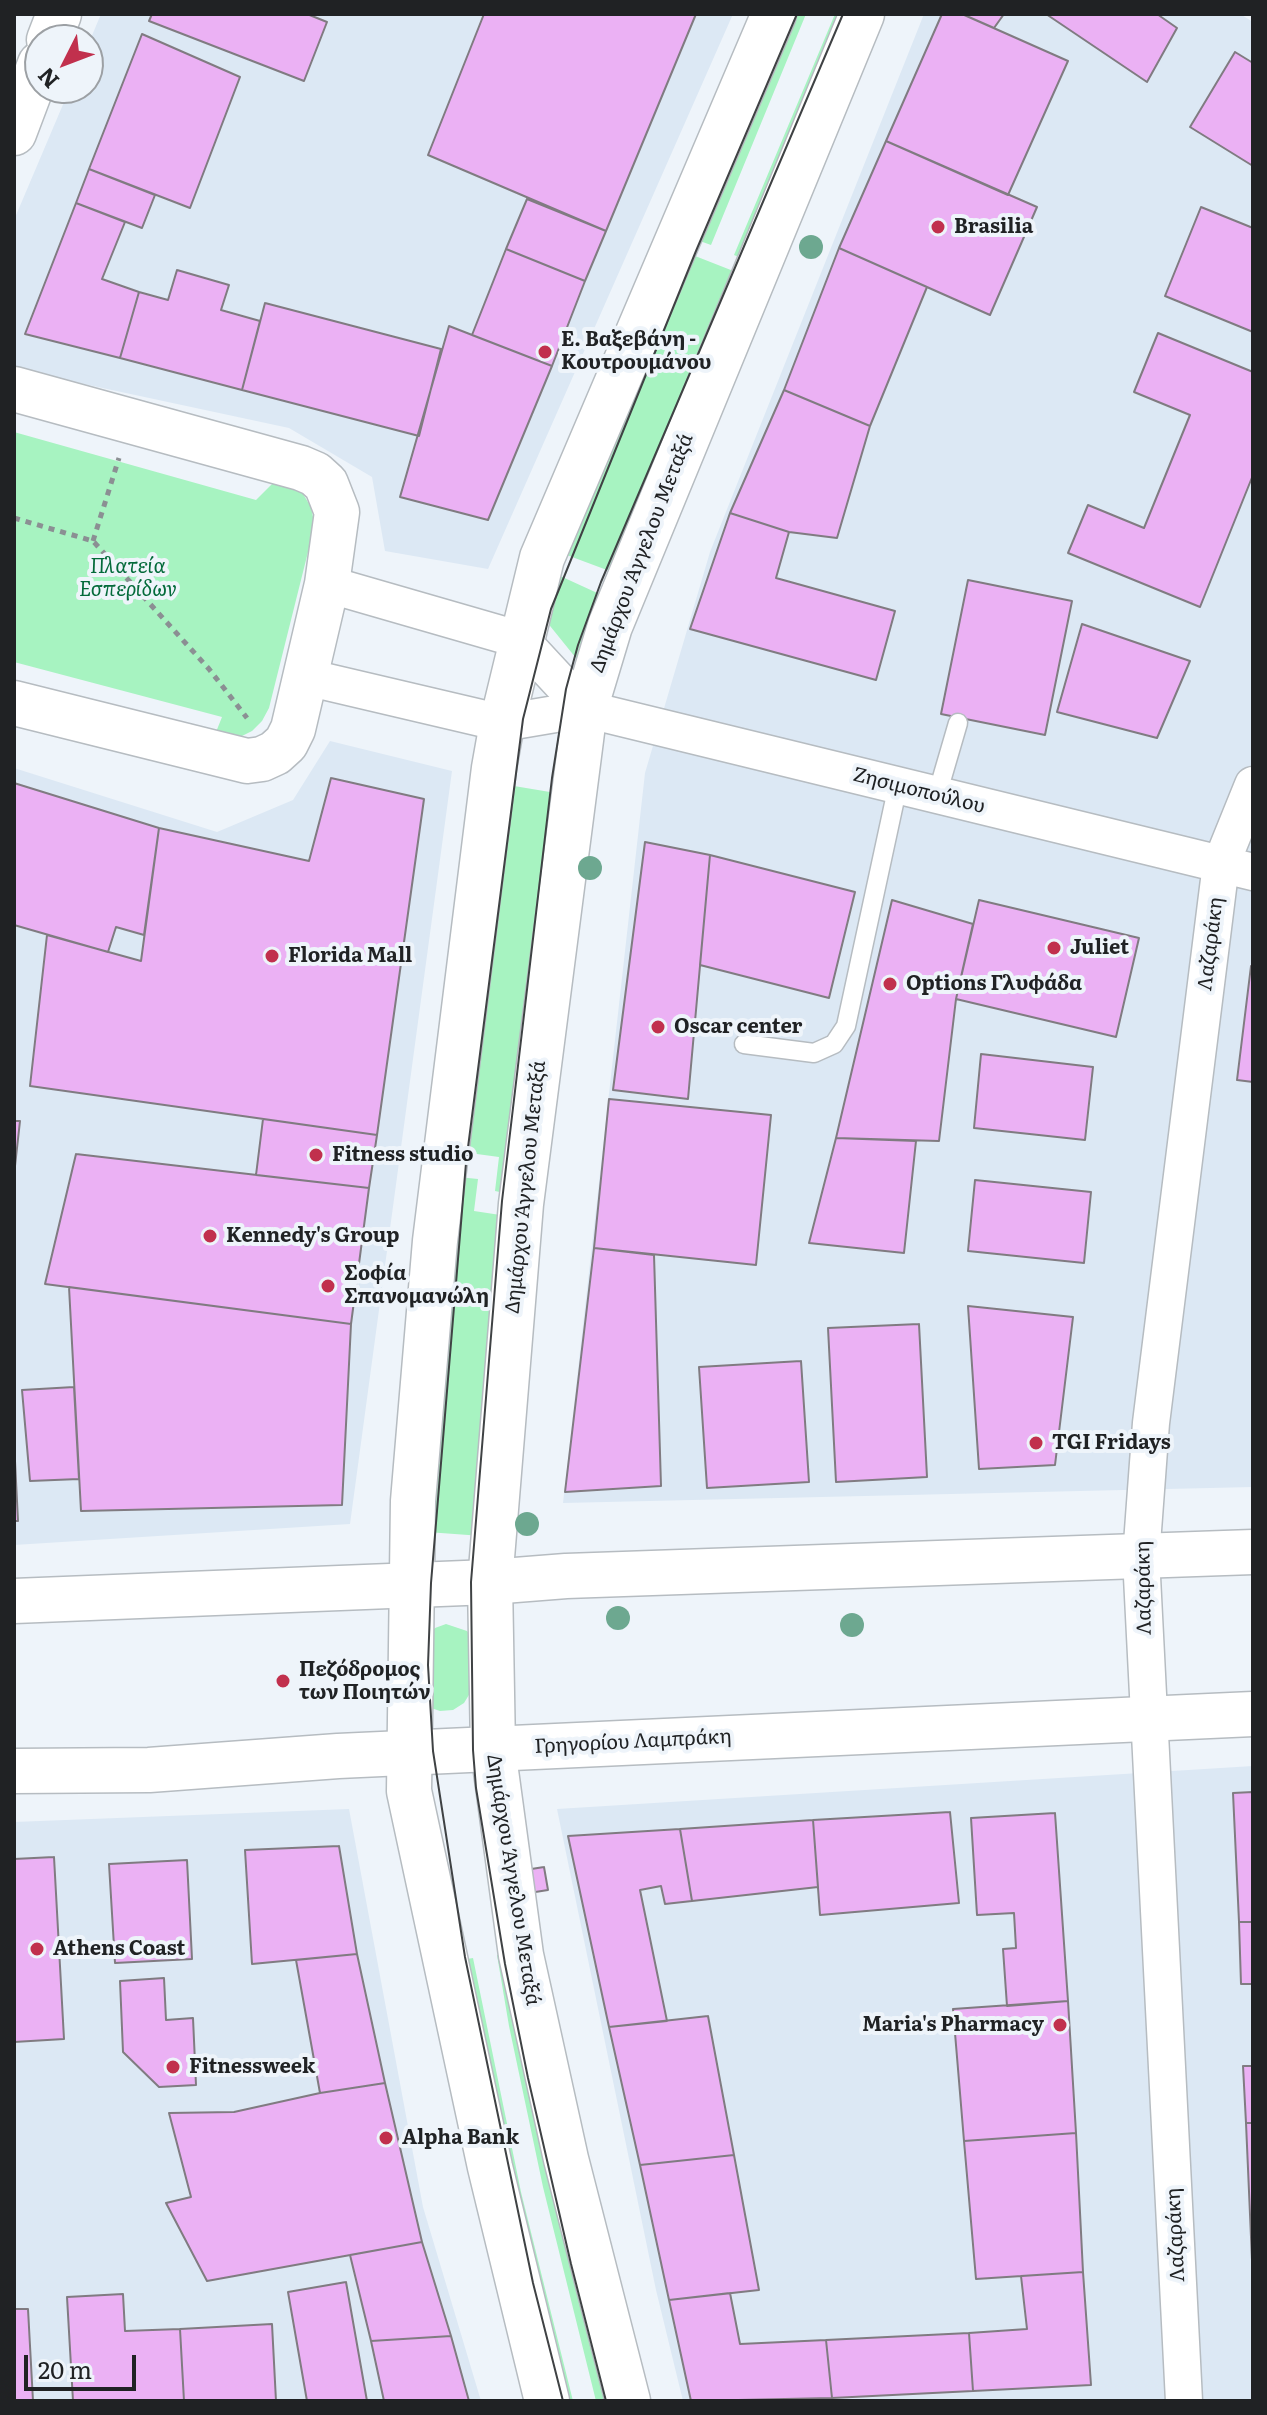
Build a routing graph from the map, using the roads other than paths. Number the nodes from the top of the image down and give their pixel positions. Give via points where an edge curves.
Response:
1 (774, 14) edge
2 (862, 14) edge
3 (25, 104) edge
4 (14, 133) edge
5 (14, 389) edge
6 (327, 584) junction
7 (521, 640) junction
8 (306, 677) junction
9 (14, 703) edge
10 (585, 709) junction
11 (502, 723) junction
12 (958, 723) dead end
13 (898, 785) junction
14 (1253, 785) edge
15 (937, 795) junction
16 (1237, 868) edge
17 (744, 1044) dead end
18 (1253, 1552) edge
19 (1141, 1557) junction
20 (490, 1582) junction
21 (411, 1585) junction
22 (14, 1601) edge
23 (1253, 1714) edge
24 (1149, 1719) junction
25 (493, 1749) junction
26 (408, 1753) junction
27 (14, 1771) edge
28 (547, 2401) edge
29 (628, 2401) edge
30 (1184, 2401) edge

1 - 7 street via 542,558
2 - 10 street, Δημάρχου Άγγελου Μεταξά via 610,626
3 - 4 street
5 - 6 street via 315,474 326,484 337,512
6 - 7 street
6 - 8 street
7 - 10 street
7 - 11 street
8 - 9 street via 286,743 275,753 247,761
8 - 11 street, Ζησιμοπούλου
10 - 11 street, Ζησιμοπούλου
10 - 13 street, Ζησιμοπούλου
10 - 20 street, Δημάρχου Άγγελου Μεταξά via 521,1204
11 - 21 street via 443,1159 414,1483
12 - 15 lane
13 - 15 street, Ζησιμοπούλου
13 - 17 lane via 846,1026 834,1044 814,1053
14 - 16 street, Λαζαράκη
15 - 16 street, Ζησιμοπούλου
16 - 19 street, Λαζαράκη via 1151,1423
18 - 19 street
19 - 20 street
19 - 24 street, Λαζαράκη
20 - 21 street
20 - 25 street, Δημάρχου Άγγελου Μεταξά
21 - 22 street
21 - 26 street
23 - 24 street, Γρηγορίου Λαμπράκη
24 - 25 street, Γρηγορίου Λαμπράκη
24 - 30 street, Λαζαράκη
25 - 26 street, Γρηγορίου Λαμπράκη
25 - 29 street, Δημάρχου Άγγελου Μεταξά via 521,1955
26 - 27 street, Γρηγορίου Λαμπράκη via 149,1770
26 - 28 street via 409,1791

